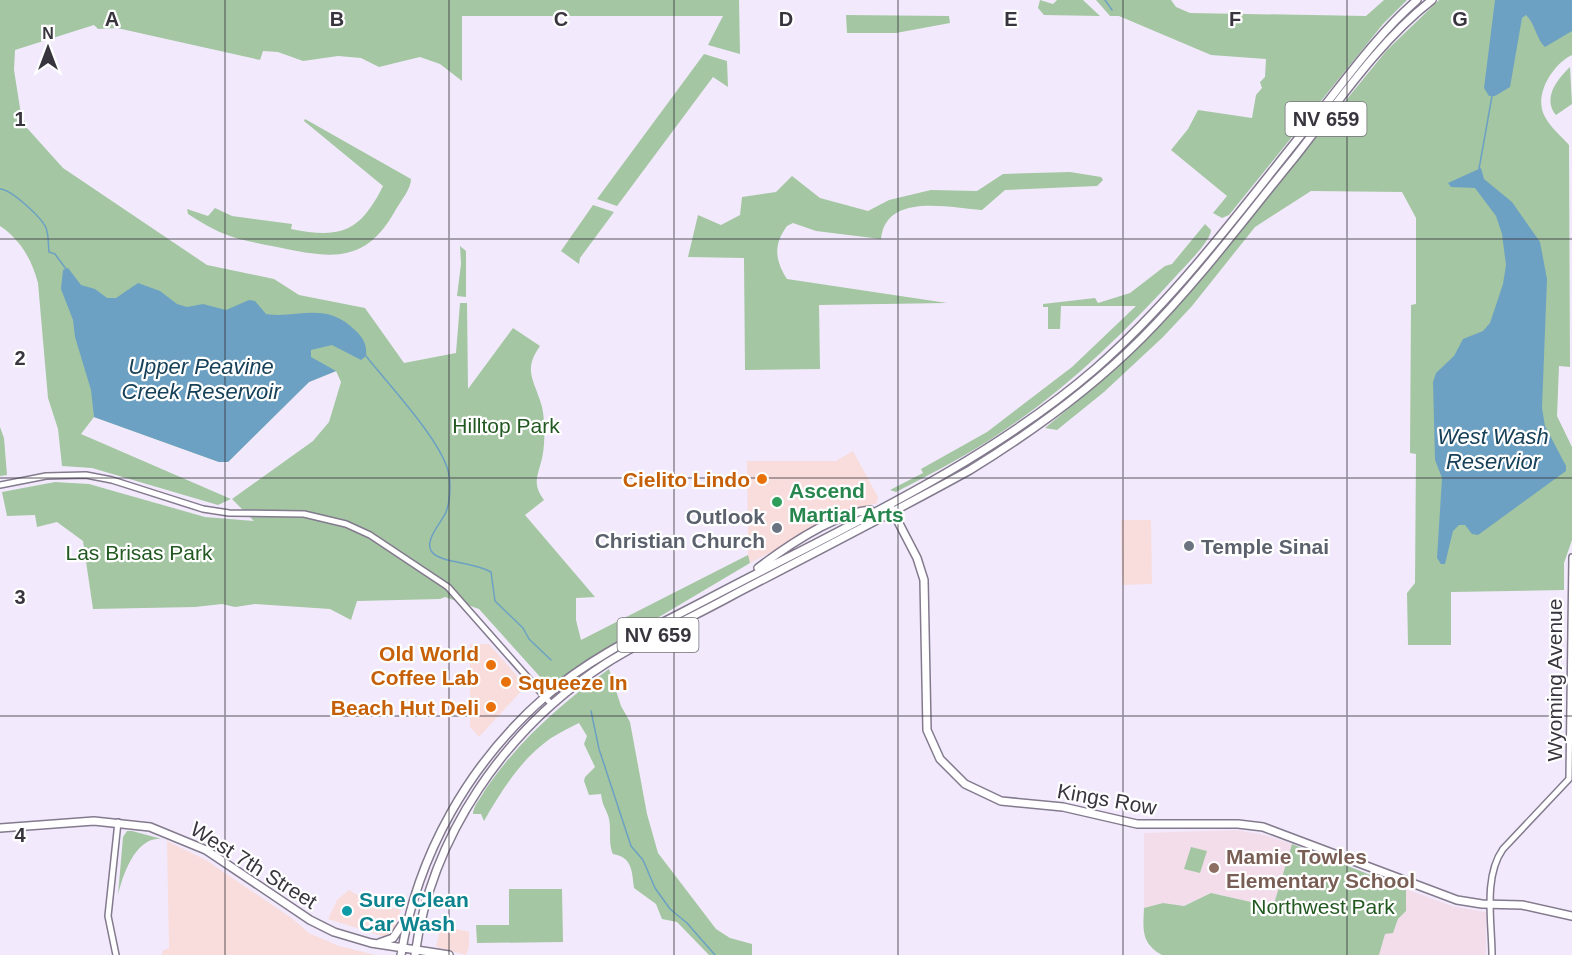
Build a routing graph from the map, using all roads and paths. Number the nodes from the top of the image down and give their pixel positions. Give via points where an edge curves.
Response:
1 (1417, 0) edge
2 (1432, 0) edge
3 (1078, 383) junction
4 (1084, 390) junction
5 (0, 485) edge
6 (889, 503) junction
7 (893, 511) junction
8 (1572, 557) edge
9 (545, 696) junction
10 (552, 705) junction
11 (118, 822) junction
12 (0, 828) edge
13 (1492, 904) junction
14 (408, 915) junction
15 (1572, 916) edge
16 (371, 943) junction
17 (401, 952) edge
18 (415, 953) edge
19 (116, 955) edge
20 (424, 955) edge
21 (449, 955) edge
22 (1492, 955) edge

1 - 3 main road, NV 659 via 1378,39 1170,296
2 - 4 main road, NV 659 via 1385,46 1175,303
3 - 4 main road
3 - 6 main road, NV 659 via 991,447
4 - 7 main road, NV 659 via 1000,452
5 - 9 street via 46,476 86,476 112,480 203,509 304,514 346,524 378,540 448,587
6 - 7 main road, Kings Row
6 - 9 main road, NV 659 via 853,513 801,540 740,582 618,646
7 - 10 main road, NV 659 via 630,649
7 - 13 main road, Kings Row via 924,580 928,735 940,759 970,788 1001,801 1063,807 1137,824 1263,827 1457,900
8 - 13 street, Wyoming Avenue via 1569,780 1499,855 1492,875
9 - 10 street
9 - 14 main road, NV 659 via 496,748 457,801 426,861
10 - 18 main road, NV 659 via 506,752 464,811 430,888
11 - 12 main road, West 7th Street
11 - 16 main road, West 7th Street via 150,827 185,839 319,925
11 - 19 street via 108,916
13 - 15 main road, Kings Row via 1531,906
13 - 22 street, Wyoming Avenue
14 - 16 main road via 393,938 381,944
14 - 17 main road, NV 659
16 - 17 main road, West 7th Street
17 - 18 main road, West 7th Street
18 - 20 main road, West 7th Street
18 - 21 main road, West 7th Street

